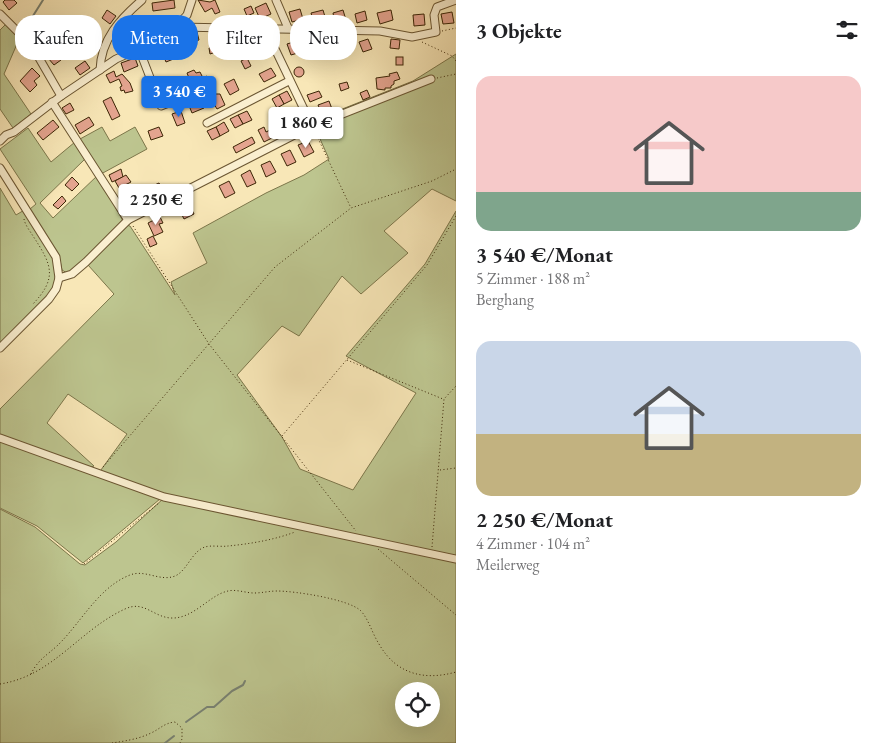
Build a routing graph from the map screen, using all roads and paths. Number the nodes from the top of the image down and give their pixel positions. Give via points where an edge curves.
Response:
1 (142, 0) edge
2 (192, 0) edge
3 (276, 0) edge
4 (456, 0) edge
5 (0, 14) edge
6 (187, 15) edge
7 (280, 28) edge
8 (288, 28) junction
9 (456, 28) edge
10 (436, 32) junction
11 (412, 37) junction
12 (115, 60) edge
13 (143, 60) edge
14 (279, 60) edge
15 (456, 61) edge
16 (100, 70) junction
17 (456, 74) edge
18 (432, 79) joint
19 (289, 80) junction
20 (191, 94) dead end
21 (61, 96) junction
22 (52, 102) junction
23 (207, 122) dead end
24 (312, 126) junction
25 (2, 136) edge
26 (0, 168) edge
27 (456, 169) edge
28 (351, 208) junction
29 (28, 213) junction
30 (456, 216) edge
31 (128, 220) junction
32 (59, 278) junction
33 (33, 315) junction
34 (208, 344) junction
35 (0, 348) edge
36 (347, 360) junction
37 (456, 386) edge
38 (444, 399) junction
39 (282, 437) junction
40 (0, 438) edge
41 (456, 468) edge
42 (438, 471) junction
43 (98, 474) junction
44 (165, 498) junction
45 (306, 526) junction
46 (365, 539) junction
47 (432, 554) junction
48 (456, 559) edge
49 (84, 564) dead end
50 (456, 615) edge
51 (456, 672) edge
52 (31, 674) junction
53 (0, 684) edge
54 (112, 743) edge
55 (180, 743) edge

1 - 16 street via 119,20 101,56
2 - 6 street
3 - 8 street
4 - 10 street via 437,7 434,15
5 - 21 street via 35,51
7 - 8 street
8 - 11 street via 380,31
9 - 10 path
10 - 11 street
11 - 15 path
12 - 16 street
13 - 20 street via 161,106
14 - 19 street
16 - 21 street
17 - 18 path
18 - 24 street
19 - 23 street
19 - 24 street
21 - 22 street
22 - 25 street via 14,132
22 - 31 street
24 - 28 path
24 - 31 street
26 - 29 street
27 - 28 path via 432,182
28 - 34 path via 276,267
29 - 32 street via 56,258
29 - 33 path via 24,222 49,263 50,274 43,294 29,308
30 - 36 path via 427,265
31 - 32 street via 72,274
31 - 34 path
32 - 33 street via 56,289
33 - 35 street
34 - 39 path
34 - 43 path
36 - 38 path
36 - 39 path
37 - 38 path
38 - 42 path
39 - 46 path
40 - 43 street
41 - 42 path
42 - 47 path
43 - 44 street
44 - 45 street
44 - 49 path
45 - 46 street
45 - 52 path via 293,533 239,545 206,547 199,550 176,575 164,578 131,574 110,587 59,644 43,656
46 - 47 street
46 - 50 path
47 - 48 street
51 - 52 path via 437,677 404,670 387,657 360,609 348,604 305,593 228,591 201,608 171,618 144,606 126,608
52 - 53 path
54 - 55 path via 151,733 166,723 175,722 182,728

